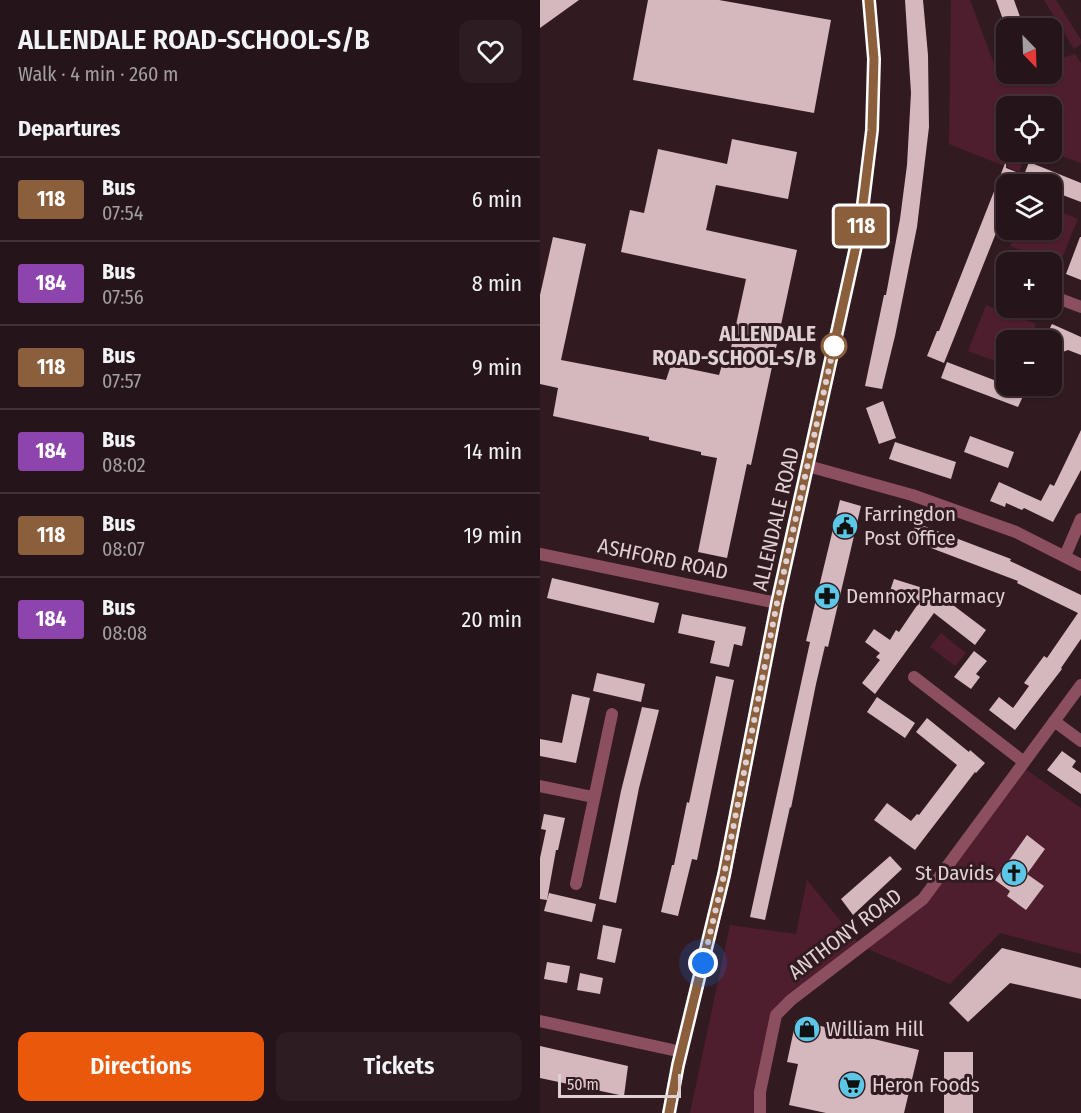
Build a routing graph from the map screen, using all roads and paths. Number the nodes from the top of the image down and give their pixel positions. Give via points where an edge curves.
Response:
1 (869, 0) edge
2 (1062, 300) edge
3 (1081, 307) edge
4 (808, 466) junction
5 (1081, 519) edge
6 (540, 554) edge
7 (1065, 556) junction
8 (1081, 565) edge
9 (777, 603) junction
10 (914, 677) dead end
11 (1081, 685) edge
12 (612, 714) dead end
13 (1054, 721) junction
14 (1081, 741) edge
15 (1024, 762) junction
16 (540, 786) edge
17 (593, 797) junction
18 (576, 884) dead end
19 (540, 1021) edge
20 (682, 1052) junction
21 (669, 1113) edge
22 (760, 1113) edge

1 - 4 street, ALLENDALE ROAD via 874,59 872,130 860,228
2 - 3 street
4 - 7 street via 922,499 1016,532
4 - 9 street, ALLENDALE ROAD
5 - 7 street
6 - 9 street, ASHFORD ROAD
7 - 8 street
9 - 20 street, ALLENDALE ROAD via 724,875
10 - 15 street
11 - 13 street, ANTHONY ROAD
12 - 17 street
13 - 14 street
13 - 15 street, ANTHONY ROAD
15 - 22 street, ANTHONY ROAD via 923,899 776,1015 760,1092
16 - 17 street
17 - 18 street
19 - 20 street
20 - 21 street, ALLENDALE ROAD

